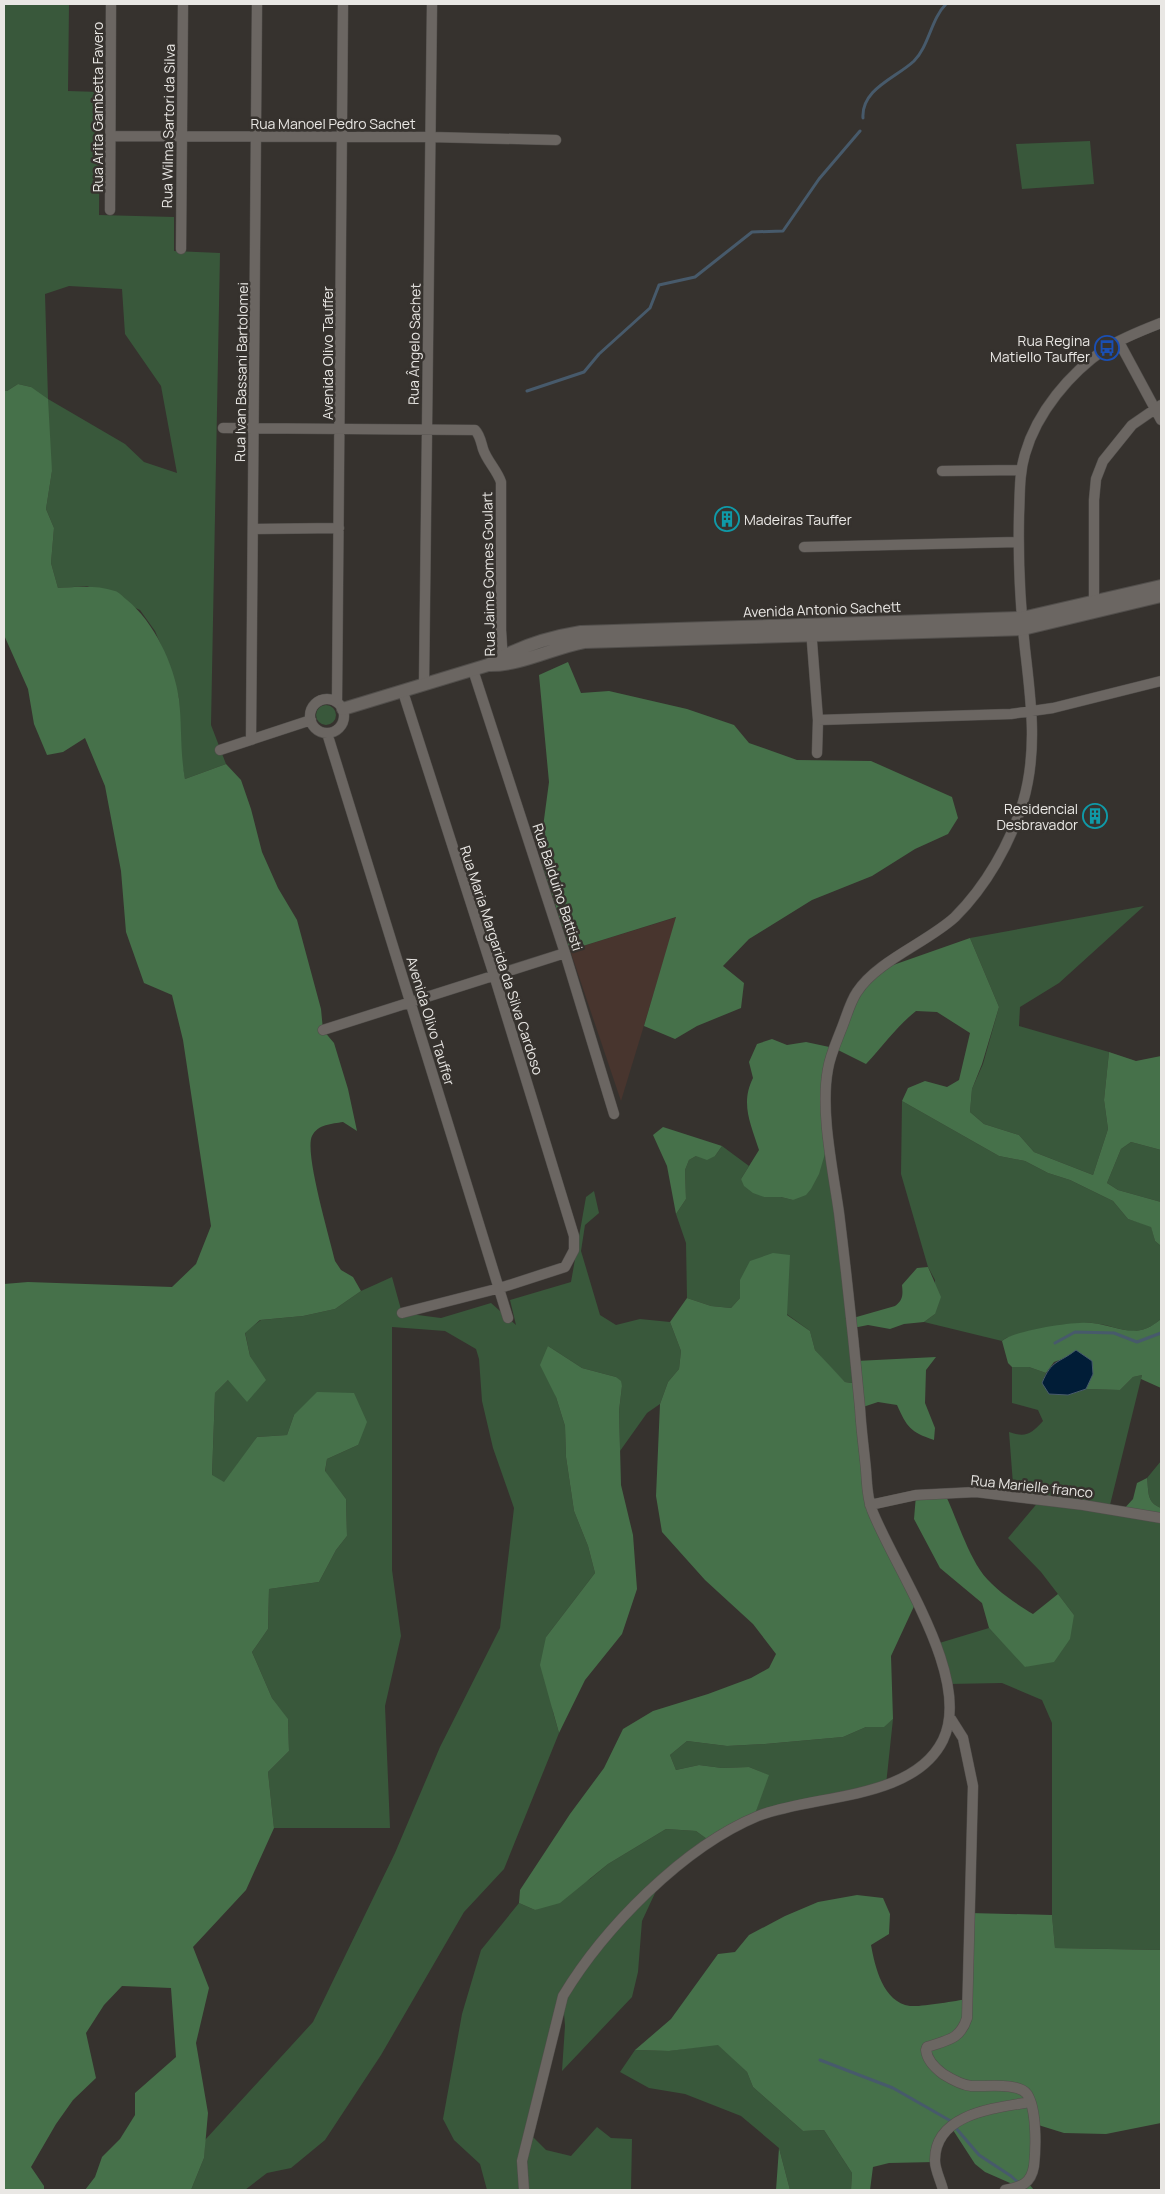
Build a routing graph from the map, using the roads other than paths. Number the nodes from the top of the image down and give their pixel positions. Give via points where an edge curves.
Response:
1 (112, 4) edge
2 (183, 4) edge
3 (257, 4) edge
4 (343, 4) edge
5 (432, 4) edge
6 (111, 136) junction
7 (182, 137) junction
8 (256, 137) junction
9 (430, 137) junction
10 (342, 138) junction
11 (556, 140) dead end
12 (110, 210) dead end
13 (181, 249) dead end
14 (1161, 323) edge
15 (1119, 342) junction
16 (1158, 407) edge
17 (1161, 420) edge
18 (223, 428) dead end
19 (254, 429) junction
20 (340, 429) junction
21 (427, 430) junction
22 (1021, 470) junction
23 (942, 471) dead end
24 (339, 528) junction
25 (253, 529) junction
26 (1018, 542) junction
27 (804, 547) dead end
28 (1161, 586) edge
29 (1161, 596) edge
30 (1094, 606) junction
31 (1022, 623) junction
32 (811, 629) junction
33 (502, 661) junction
34 (473, 670) junction
35 (1161, 681) edge
36 (424, 686) junction
37 (403, 692) junction
38 (340, 706) junction
39 (1032, 711) junction
40 (311, 720) junction
41 (818, 720) junction
42 (327, 733) junction
43 (251, 740) junction
44 (220, 750) dead end
45 (817, 753) dead end
46 (565, 953) junction
47 (494, 975) junction
48 (411, 1001) junction
49 (323, 1030) dead end
50 (614, 1114) dead end
51 (500, 1288) junction
52 (402, 1313) dead end
53 (508, 1318) dead end
54 (870, 1505) junction
55 (1161, 1518) edge
56 (950, 1719) junction
57 (1030, 2102) junction
58 (524, 2190) edge
59 (944, 2190) edge
60 (1005, 2190) edge

1 - 6 street, Rua Arita Gambetta Favero
2 - 7 street, Rua Wilma Sartori da Silva
3 - 8 street, Rua Ivan Bassani Bartolomei
4 - 10 street, Avenida Olivo Tauffer
5 - 9 street, Rua Ângelo Sachet
6 - 7 street, Rua Manoel Pedro Sachet
6 - 12 street, Rua Arita Gambetta Favero
7 - 8 street, Rua Manoel Pedro Sachet
7 - 13 street, Rua Wilma Sartori da Silva
8 - 10 street, Rua Manoel Pedro Sachet
8 - 19 street, Rua Ivan Bassani Bartolomei
9 - 10 street, Rua Manoel Pedro Sachet
9 - 11 street, Rua Manoel Pedro Sachet
9 - 21 street, Rua Ângelo Sachet
10 - 20 street, Avenida Olivo Tauffer
14 - 15 street
15 - 16 street
15 - 22 street via 1096,356 1057,394 1035,426
16 - 17 street
16 - 30 street via 1132,425 1115,444 1096,479 1093,510
18 - 19 street
19 - 20 street
19 - 25 street, Rua Ivan Bassani Bartolomei
20 - 21 street
20 - 24 street, Avenida Olivo Tauffer
21 - 33 street, Rua Jaime Gomes Goulart via 475,430 499,474
21 - 36 street, Rua Ângelo Sachet
22 - 23 street
22 - 26 street
24 - 25 street
24 - 38 street, Avenida Olivo Tauffer
25 - 43 street, Rua Ivan Bassani Bartolomei
26 - 27 street
26 - 31 street
28 - 30 street, Avenida Antonio Sachett
29 - 30 street, Avenida Antonio Sachett
30 - 31 street, Avenida Antonio Sachett
31 - 32 street, Avenida Antonio Sachett
31 - 39 street
32 - 33 street, Avenida Antonio Sachett via 645,635 566,645
32 - 41 street
33 - 34 street, Avenida Antonio Sachett
34 - 36 street, Avenida Antonio Sachett
34 - 46 street, Rua Balduíno Battisti
35 - 39 street
36 - 37 street, Avenida Antonio Sachett
37 - 38 street, Avenida Antonio Sachett
37 - 47 street, Rua Maria Margarida da Silva Cardoso
38 - 40 street via 324,699 313,707
38 - 42 street via 344,716 339,728
39 - 41 street
39 - 54 street via 1033,759 1023,803 1008,840 984,882 953,919 879,970 857,992 828,1070 826,1103
40 - 42 street via 317,729
40 - 43 street
41 - 45 street
42 - 48 street, Avenida Olivo Tauffer
43 - 44 street
46 - 47 street
46 - 50 street, Rua Balduíno Battisti
47 - 48 street
47 - 51 street, Rua Maria Margarida da Silva Cardoso via 574,1236 574,1250 565,1267
48 - 49 street
48 - 51 street, Avenida Olivo Tauffer
51 - 52 street
51 - 53 street, Avenida Olivo Tauffer
54 - 55 street, Rua Marielle franco via 916,1495 976,1492
54 - 56 street via 936,1644 948,1684
56 - 57 street via 963,1738 973,1786 967,2018 963,2030 956,2037 927,2048 927,2056 936,2069 950,2079 969,2086 1018,2087
56 - 58 street via 941,1744 926,1762 900,1781 863,1792 792,1805 754,1817 711,1842 662,1878 613,1928 563,1996 522,2161
57 - 59 street via 986,2109 947,2129 937,2145 935,2162
57 - 60 street via 1036,2153 1032,2174 1024,2185

